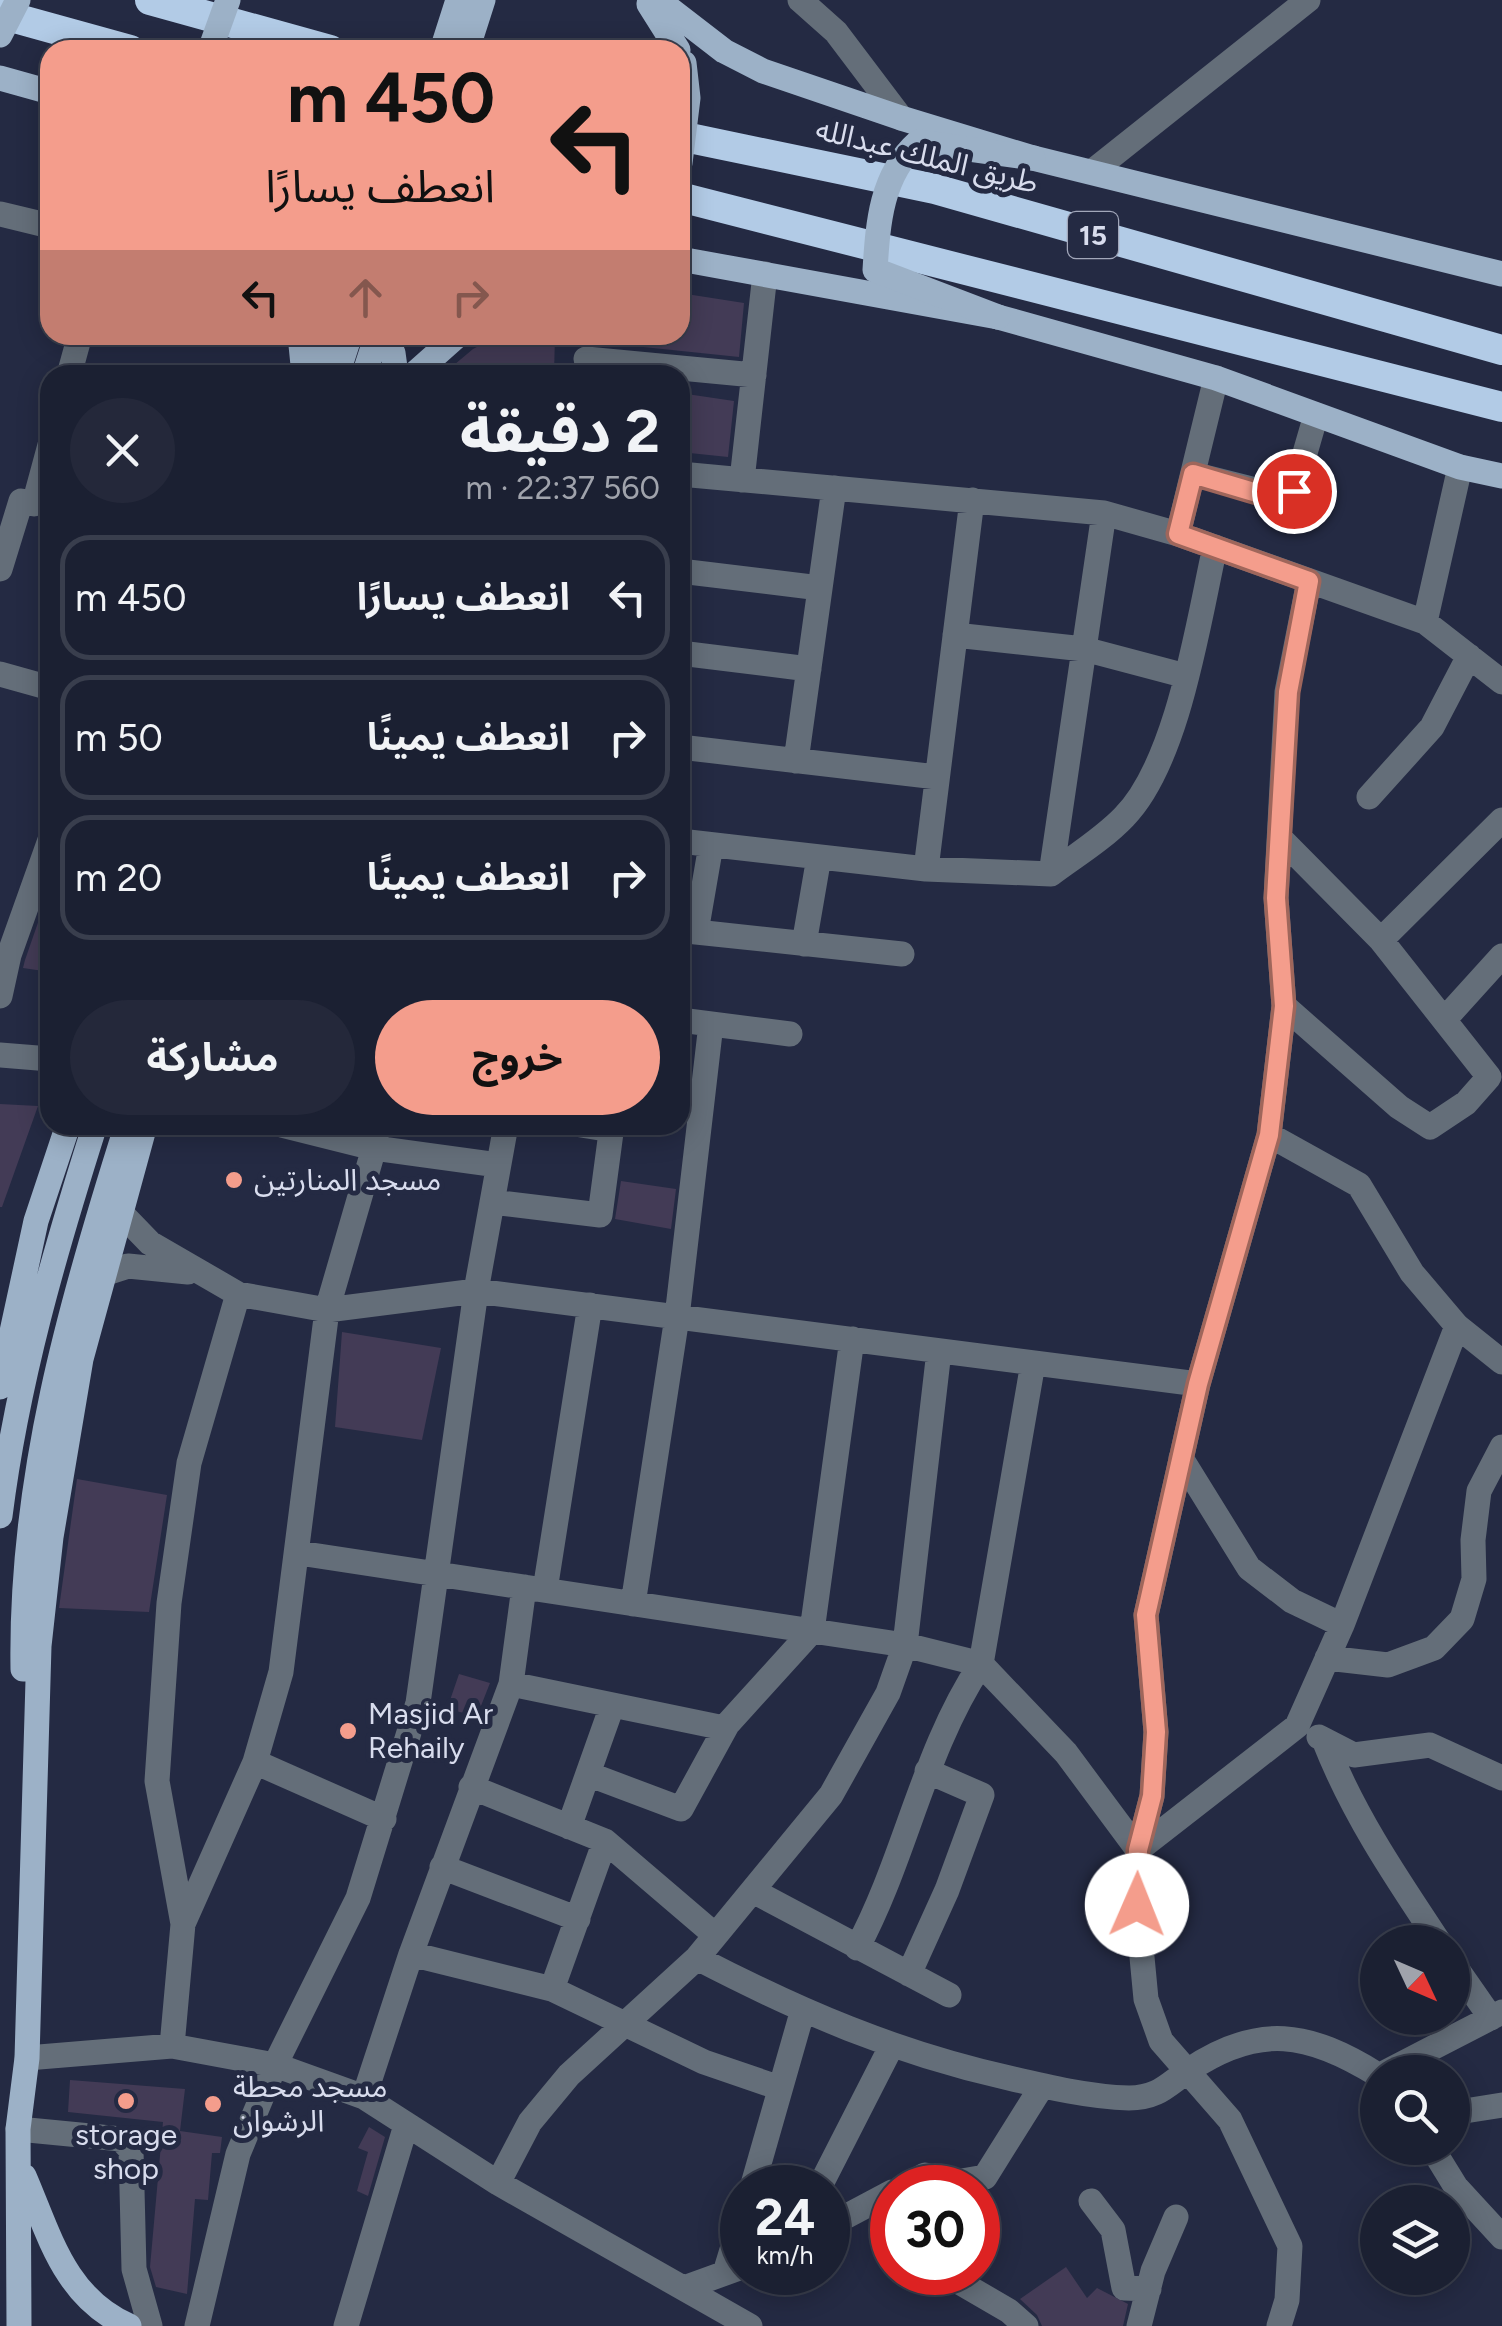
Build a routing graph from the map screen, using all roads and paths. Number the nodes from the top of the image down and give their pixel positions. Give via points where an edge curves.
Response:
1 (18, 0) edge
2 (150, 0) edge
3 (228, 0) edge
4 (458, 0) edge
5 (483, 0) edge
6 (646, 0) edge
7 (658, 0) edge
8 (800, 0) edge
9 (1308, 0) edge
10 (0, 14) edge
11 (0, 36) edge
12 (94, 40) edge
13 (214, 40) edge
14 (294, 40) edge
15 (445, 40) edge
16 (470, 40) edge
17 (670, 40) edge
18 (0, 78) edge
19 (40, 89) edge
20 (900, 118) junction
21 (690, 138) edge
22 (1033, 158) junction
23 (1094, 171) junction
24 (690, 201) edge
25 (0, 214) edge
26 (40, 224) edge
27 (690, 261) edge
28 (765, 274) junction
29 (1502, 274) edge
30 (998, 317) junction
31 (447, 345) edge
32 (1502, 350) edge
33 (586, 356) edge
34 (424, 365) edge
35 (666, 365) edge
36 (690, 368) edge
37 (754, 375) junction
38 (1216, 378) junction
39 (1502, 407) edge
40 (1316, 415) junction
41 (1460, 468) junction
42 (40, 469) edge
43 (1193, 474) junction
44 (690, 475) edge
45 (1502, 476) edge
46 (742, 480) junction
47 (834, 488) junction
48 (972, 500) junction
49 (26, 503) edge
50 (1104, 513) junction
51 (1178, 534) junction
52 (1215, 547) junction
53 (0, 568) edge
54 (690, 572) edge
55 (1309, 581) junction
56 (820, 588) junction
57 (1425, 622) junction
58 (955, 635) junction
59 (1084, 649) junction
60 (690, 654) edge
61 (1469, 656) junction
62 (808, 669) junction
63 (0, 674) edge
64 (1186, 676) junction
65 (1502, 682) edge
66 (40, 685) edge
67 (690, 748) edge
68 (796, 761) junction
69 (937, 778) junction
70 (1369, 797) dead end
71 (1502, 820) edge
72 (1281, 839) junction
73 (690, 842) edge
74 (711, 845) junction
75 (819, 857) junction
76 (40, 865) edge
77 (926, 869) junction
78 (1051, 874) junction
79 (690, 924) edge
80 (690, 931) edge
81 (1381, 940) junction
82 (804, 944) junction
83 (4, 954) edge
84 (902, 954) dead end
85 (1502, 956) edge
86 (0, 996) edge
87 (1284, 1006) junction
88 (1444, 1020) junction
89 (690, 1021) edge
90 (712, 1024) junction
91 (790, 1034) dead end
92 (0, 1055) edge
93 (40, 1058) edge
94 (1496, 1079) edge
95 (65, 1135) edge
96 (93, 1135) edge
97 (123, 1135) edge
98 (142, 1135) edge
99 (504, 1135) edge
100 (611, 1135) edge
101 (1269, 1135) junction
102 (376, 1136) edge
103 (498, 1165) junction
104 (492, 1202) junction
105 (120, 1212) junction
106 (197, 1273) junction
107 (100, 1275) junction
108 (476, 1291) junction
109 (238, 1294) junction
110 (590, 1306) junction
111 (327, 1310) junction
112 (677, 1317) junction
113 (1457, 1326) junction
114 (852, 1340) junction
115 (939, 1351) junction
116 (1502, 1362) edge
117 (1033, 1363) junction
118 (1198, 1384) junction
119 (0, 1387) edge
120 (1502, 1448) edge
121 (1181, 1458) junction
122 (0, 1516) edge
123 (299, 1553) junction
124 (436, 1574) junction
125 (534, 1589) junction
126 (633, 1604) junction
127 (1342, 1625) junction
128 (812, 1631) junction
129 (905, 1645) junction
130 (1327, 1658) junction
131 (981, 1664) junction
132 (511, 1684) junction
133 (612, 1706) junction
134 (727, 1725) junction
135 (1297, 1726) junction
136 (34, 1738) junction
137 (1324, 1740) junction
138 (255, 1762) junction
139 (927, 1771) junction
140 (588, 1774) junction
141 (1502, 1778) edge
142 (471, 1787) junction
143 (384, 1819) junction
144 (569, 1826) junction
145 (605, 1841) junction
146 (1138, 1850) junction
147 (442, 1867) junction
148 (752, 1891) junction
149 (578, 1919) junction
150 (184, 1924) junction
151 (1428, 1925) edge
152 (715, 1935) junction
153 (856, 1948) junction
154 (411, 1954) junction
155 (697, 1958) junction
156 (909, 1974) junction
157 (1470, 1984) edge
158 (552, 1989) junction
159 (949, 1995) dead end
160 (802, 2013) junction
161 (1496, 2015) edge
162 (628, 2024) junction
163 (172, 2046) junction
164 (891, 2047) junction
165 (1419, 2055) edge
166 (27, 2058) junction
167 (275, 2065) junction
168 (1360, 2065) edge
169 (1188, 2071) junction
170 (1042, 2086) junction
171 (780, 2088) junction
172 (364, 2097) junction
173 (1502, 2105) edge
174 (1470, 2110) edge
175 (406, 2125) junction
176 (18, 2129) junction
177 (18, 2164) junction
178 (758, 2165) edge
179 (831, 2165) edge
180 (993, 2165) edge
181 (1442, 2165) edge
182 (498, 2182) junction
183 (1090, 2200) dead end
184 (1176, 2217) dead end
185 (1502, 2237) edge
186 (720, 2275) edge
187 (684, 2288) junction
188 (1148, 2289) junction
189 (974, 2295) edge
190 (1011, 2321) edge
191 (0, 2323) edge
192 (16, 2326) edge
193 (128, 2326) edge
194 (150, 2326) edge
195 (197, 2326) edge
196 (346, 2326) edge
197 (750, 2326) edge
198 (1139, 2326) edge
199 (1280, 2326) edge

1 - 11 main road, bridge
2 - 14 highway
3 - 13 main road, bridge
4 - 15 main road
5 - 16 main road
6 - 17 main road
7 - 20 main road via 724,51 763,71
8 - 20 street via 836,32
9 - 23 street
10 - 12 highway
18 - 19 main road
20 - 22 main road
21 - 32 highway, طريق الملك عبدالله / 15 via 935,190
22 - 23 main road
22 - 30 main road, bridge via 918,142 896,162 878,223 876,270
23 - 29 main road
24 - 39 highway, 15
25 - 26 street
27 - 28 main road
28 - 30 main road
28 - 37 street
30 - 38 main road
31 - 34 main road
33 - 35 street
36 - 37 street
37 - 46 street
38 - 40 main road
38 - 43 street
40 - 41 main road
40 - 43 street via 1287,498
41 - 45 main road
41 - 57 street
42 - 49 street
43 - 51 street
44 - 46 street
46 - 47 street
47 - 48 street
47 - 56 street
48 - 50 street
48 - 58 street
49 - 53 street
50 - 51 street
50 - 59 street
51 - 52 street
52 - 55 street
52 - 64 street
54 - 56 street
55 - 57 street
55 - 72 street via 1288,692
56 - 62 street
57 - 61 street
58 - 59 street
58 - 69 street
59 - 64 street
59 - 78 street
60 - 62 street
61 - 65 street
61 - 70 street via 1432,727
62 - 68 street
63 - 66 street
64 - 78 street via 1159,764 1126,816
67 - 68 street
68 - 69 street
69 - 77 street
71 - 81 street
72 - 81 street
72 - 87 street via 1276,898
73 - 74 street
74 - 75 street
74 - 79 street
75 - 77 street
75 - 82 street
76 - 83 street
77 - 78 street
80 - 82 street
81 - 88 street
82 - 84 street
83 - 86 street
85 - 88 street
87 - 94 street via 1399,1107 1430,1126
87 - 101 street
88 - 94 street
89 - 90 street
90 - 91 street
90 - 112 street
92 - 93 street
95 - 119 main road via 36,1222
96 - 122 main road via 47,1277
97 - 136 main road via 77,1281 36,1466 21,1614
98 - 105 main road
99 - 103 street
100 - 104 street via 600,1215
101 - 113 street via 1359,1185 1412,1274
101 - 118 street
102 - 103 street
102 - 111 street
103 - 104 street
104 - 108 street
105 - 106 street via 150,1243
105 - 107 main road
106 - 107 street via 128,1266
106 - 109 street
107 - 136 main road via 51,1537
108 - 110 street
108 - 111 street
108 - 124 street
109 - 111 street
109 - 150 street via 189,1463 169,1604 158,1782
110 - 112 street
110 - 125 street
111 - 123 street
112 - 114 street
112 - 126 street
113 - 116 street
113 - 127 street
114 - 115 street
114 - 128 street
115 - 117 street
115 - 129 street
117 - 118 street
117 - 131 street
118 - 121 street
120 - 130 street via 1479,1491 1474,1579 1462,1618 1434,1648 1388,1666
121 - 127 street via 1249,1568
121 - 146 street via 1146,1615 1156,1732 1152,1796
123 - 124 street
123 - 138 street via 281,1672
124 - 125 street
124 - 143 street via 418,1703
125 - 126 street
125 - 132 street
126 - 128 street
127 - 130 street
128 - 129 street
128 - 134 street
129 - 131 street
129 - 148 street via 888,1693 831,1796
130 - 135 street
131 - 139 street via 958,1698
131 - 146 street via 1066,1753
132 - 133 street
132 - 142 street
133 - 134 street
133 - 140 street
134 - 140 street via 682,1809
135 - 137 street
135 - 146 street
136 - 166 main road
137 - 141 street via 1354,1755 1430,1745
137 - 151 street via 1345,1795
138 - 143 street
138 - 150 street
139 - 153 street via 881,1902
139 - 156 street via 982,1796
140 - 144 street
142 - 144 street
142 - 147 street
143 - 167 street via 358,1898
144 - 145 street
145 - 149 street
145 - 152 street
146 - 169 street via 1146,1999 1161,2040
147 - 149 street
147 - 154 street
148 - 152 street
148 - 153 street
149 - 158 street
150 - 163 street
152 - 155 street
153 - 156 street
154 - 158 street
154 - 172 street
155 - 160 street
155 - 162 street
156 - 159 street
157 - 161 street
158 - 162 street
160 - 164 street
160 - 171 street
161 - 165 street
162 - 171 street via 704,2062
162 - 182 street via 570,2074 530,2122
163 - 166 street
163 - 167 street
164 - 170 street
164 - 179 street
166 - 176 main road
167 - 172 street
167 - 195 street via 238,2154
168 - 169 street via 1336,2050 1284,2036 1235,2044
169 - 170 street via 1158,2096
169 - 199 street via 1230,2120 1290,2246
170 - 180 street
171 - 178 street
172 - 175 street
173 - 174 street
175 - 182 street
175 - 196 street
176 - 177 main road
176 - 194 street via 127,2143 134,2269
177 - 192 main road
177 - 193 main road via 60,2266 90,2304
181 - 185 street
182 - 187 street
183 - 188 street via 1113,2230 1124,2288
184 - 188 street
186 - 187 street
187 - 197 street
188 - 198 street
189 - 190 street
191 - 192 main road

